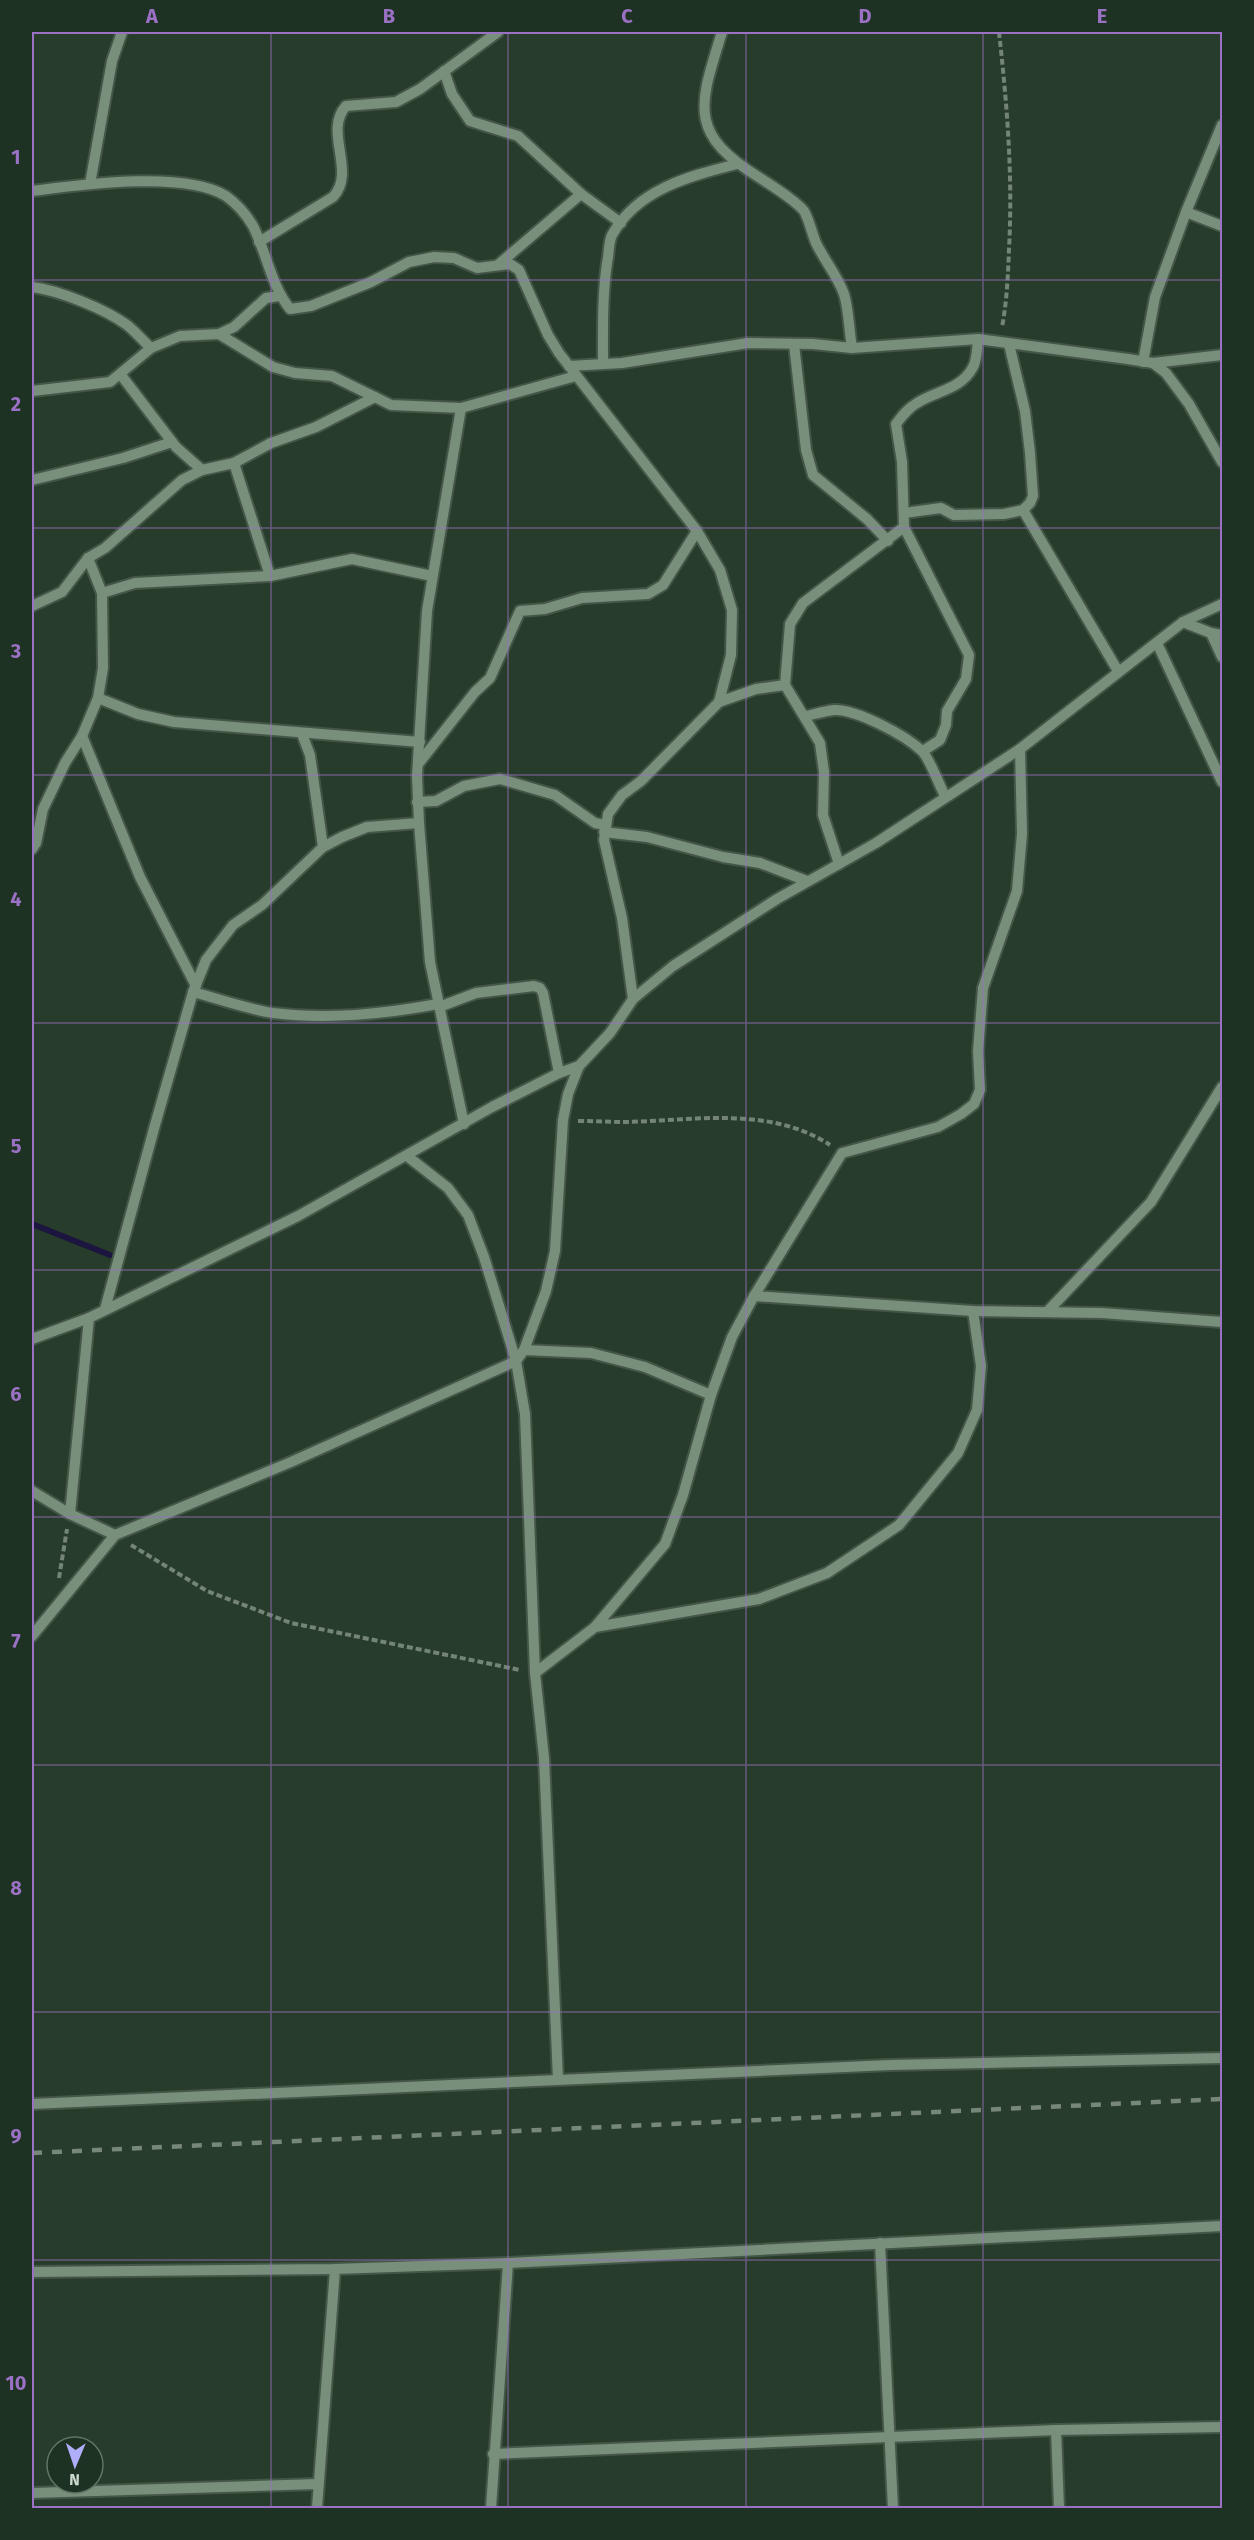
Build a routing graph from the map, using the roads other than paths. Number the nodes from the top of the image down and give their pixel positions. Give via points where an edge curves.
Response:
1 (122, 32) edge
2 (498, 32) edge
3 (722, 32) edge
4 (444, 71) junction
5 (1222, 125) edge
6 (737, 164) junction
7 (90, 184) junction
8 (32, 191) edge
9 (581, 194) junction
10 (1186, 212) junction
11 (621, 223) junction
12 (1222, 226) edge
13 (259, 242) junction
14 (499, 265) junction
15 (32, 287) edge
16 (279, 296) junction
17 (219, 334) junction
18 (978, 339) junction
19 (794, 344) junction
20 (1004, 344) junction
21 (151, 348) junction
22 (852, 348) junction
23 (1222, 355) edge
24 (603, 363) junction
25 (1148, 363) junction
26 (569, 366) junction
27 (121, 375) junction
28 (576, 376) junction
29 (32, 391) edge
30 (375, 397) junction
31 (460, 408) junction
32 (172, 442) junction
33 (1222, 462) edge
34 (234, 463) junction
35 (202, 470) junction
36 (32, 480) edge
37 (1023, 510) junction
38 (904, 513) junction
39 (904, 527) junction
40 (697, 531) junction
41 (888, 541) junction
42 (88, 558) junction
43 (270, 576) junction
44 (432, 576) junction
45 (102, 593) junction
46 (1222, 604) edge
47 (32, 606) edge
48 (1183, 622) junction
49 (1217, 634) edge
50 (1158, 643) junction
51 (1222, 657) edge
52 (1118, 671) junction
53 (785, 685) junction
54 (98, 698) junction
55 (719, 702) junction
56 (806, 716) junction
57 (302, 734) junction
58 (82, 736) junction
59 (420, 742) junction
60 (1020, 749) junction
61 (923, 752) junction
62 (418, 764) junction
63 (1222, 782) edge
64 (945, 796) junction
65 (417, 802) junction
66 (419, 823) junction
67 (604, 828) junction
68 (323, 847) junction
69 (32, 849) edge
70 (839, 864) junction
71 (807, 881) junction
72 (194, 989) junction
73 (633, 999) junction
74 (438, 1005) junction
75 (579, 1066) junction
76 (559, 1073) junction
77 (1222, 1088) edge
78 (464, 1124) junction
79 (407, 1156) junction
80 (754, 1296) junction
81 (105, 1309) junction
82 (973, 1311) junction
83 (1047, 1312) junction
84 (89, 1318) junction
85 (1222, 1322) edge
86 (32, 1339) edge
87 (524, 1350) junction
88 (516, 1361) junction
89 (711, 1395) junction
90 (32, 1491) edge
91 (70, 1514) junction
92 (115, 1535) junction
93 (595, 1627) junction
94 (32, 1636) edge
95 (535, 1674) junction
96 (1222, 2058) edge
97 (558, 2079) junction
98 (32, 2104) edge
99 (1222, 2226) edge
100 (880, 2243) junction
101 (508, 2263) junction
102 (335, 2269) junction
103 (32, 2272) edge
104 (1222, 2427) edge
105 (1056, 2430) junction
106 (889, 2437) junction
107 (493, 2454) junction
108 (318, 2484) junction
109 (32, 2493) edge
110 (317, 2508) edge
111 (491, 2508) edge
112 (892, 2508) edge
113 (1059, 2508) edge

1 - 7 street via 112,61
2 - 4 street
3 - 6 street via 706,83 705,126
4 - 9 street via 452,94 470,121 518,136
4 - 13 street via 396,102 346,106 339,129 344,174 340,190
5 - 10 street
6 - 11 street via 662,188 634,206
6 - 22 street via 803,210 843,293
7 - 8 street
7 - 13 street via 195,185 224,195 240,207
9 - 11 street
9 - 14 street
10 - 12 street
10 - 25 street via 1155,297
11 - 24 street via 611,236 604,282
13 - 16 street
14 - 16 street via 477,268 454,258 434,257 409,262 311,306 290,309
14 - 26 street via 510,264 519,270 548,335
15 - 21 street via 84,303 127,325
16 - 17 street via 266,298 234,327
17 - 21 street via 180,336
17 - 30 street via 273,367 332,376
18 - 20 street
18 - 22 street
18 - 38 street via 973,367 963,380 918,402 897,424
19 - 22 street
19 - 24 street via 748,343 654,359
19 - 41 street via 806,450 813,475
20 - 25 street
20 - 37 street via 1025,411 1030,453 1033,496
21 - 27 street
23 - 25 street
24 - 26 street
25 - 33 street via 1178,387
26 - 28 street
27 - 29 street via 110,382
27 - 32 street
28 - 31 street
28 - 40 street
30 - 31 street via 391,405
30 - 34 street
31 - 44 street
32 - 35 street
32 - 36 street
34 - 35 street
34 - 43 street
35 - 42 street via 182,480 105,548
37 - 38 street via 959,515 941,508
37 - 52 street
38 - 39 street
39 - 41 street
39 - 61 street via 969,655 966,679 947,711 939,740
40 - 55 street via 720,570 732,610 731,654
40 - 62 street via 663,585 648,594 582,598 545,609 520,611 490,678
41 - 53 street via 802,603 790,624
42 - 45 street
42 - 47 street via 62,592
43 - 44 street via 352,559
43 - 45 street via 135,583
44 - 59 street
45 - 54 street via 103,668
46 - 48 street
48 - 49 street
48 - 50 street
49 - 51 street
50 - 52 street
50 - 63 street
52 - 60 street
53 - 55 street via 756,689
53 - 56 street
54 - 57 street via 138,714 174,722
54 - 58 street
55 - 67 street via 641,782 622,795 608,814
56 - 61 street via 833,710 852,713 868,718
56 - 70 street via 820,743 823,815
57 - 59 street
57 - 68 street via 310,755
58 - 69 street via 43,808
58 - 72 street via 141,877
59 - 62 street
60 - 64 street
60 - 80 street via 1022,834 1017,891 982,988 980,1089 974,1104 938,1126 842,1153
61 - 64 street
62 - 65 street
64 - 70 street
65 - 66 street
65 - 67 street via 436,801 464,786 500,779 555,795
66 - 68 street via 367,827
66 - 74 street via 430,962
67 - 71 street via 760,863
67 - 73 street
68 - 72 street via 262,905 233,924 206,960
70 - 71 street
71 - 73 street via 673,966
72 - 74 street via 272,1013 342,1017
72 - 81 street
73 - 75 street via 610,1033
74 - 76 street via 476,993 540,988
74 - 78 street
75 - 76 street
75 - 87 street via 563,1120 555,1251 546,1291
76 - 78 street
77 - 83 street via 1152,1202
78 - 79 street
79 - 81 street via 298,1216
79 - 88 street via 448,1188 468,1215
80 - 82 street
80 - 89 street via 732,1337
81 - 84 street
82 - 83 street
82 - 93 street via 981,1366 977,1410 958,1453 898,1525 827,1573 759,1599
83 - 85 street
84 - 86 street
84 - 91 street
87 - 88 street
87 - 89 street via 591,1353 645,1367
88 - 92 street via 291,1462
88 - 95 street via 525,1414
89 - 93 street via 665,1544
90 - 91 street
91 - 92 street
92 - 94 street
93 - 95 street
95 - 97 street via 544,1758
96 - 97 street via 890,2065
97 - 98 street
99 - 100 street
100 - 101 street
100 - 106 street
101 - 102 street
101 - 107 street
102 - 103 street
102 - 108 street
104 - 105 street
105 - 106 street
105 - 113 street
106 - 107 street
106 - 112 street
107 - 111 street
108 - 109 street
108 - 110 street

